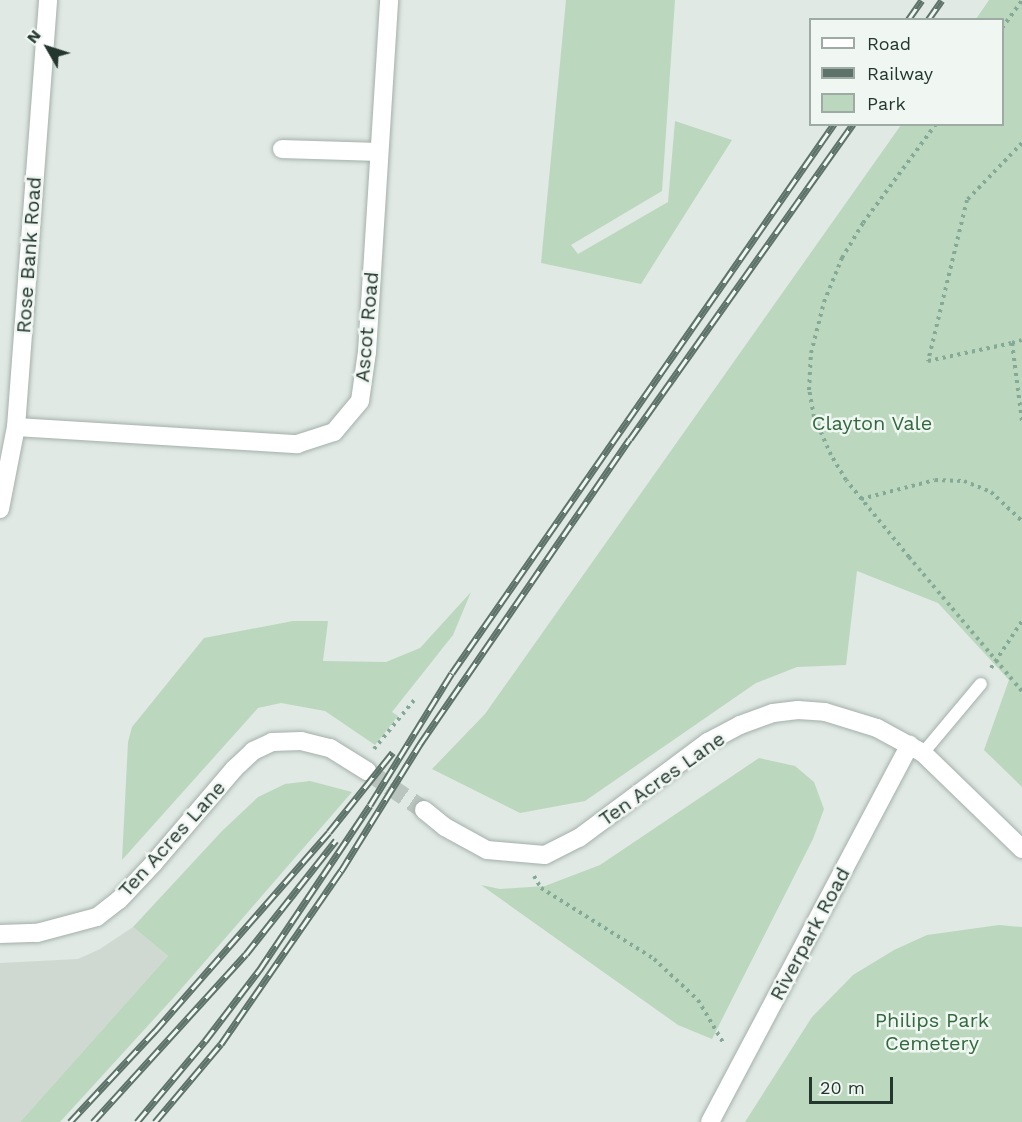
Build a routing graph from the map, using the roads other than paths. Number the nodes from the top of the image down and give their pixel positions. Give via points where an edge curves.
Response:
1 (48, 0) edge
2 (389, 0) edge
3 (282, 149) dead end
4 (379, 152) junction
5 (16, 427) junction
6 (0, 509) edge
7 (981, 684) road end
8 (917, 749) junction
9 (364, 769) tunnel mouth
10 (424, 810) tunnel mouth
11 (1022, 849) edge
12 (0, 934) edge
13 (710, 1122) edge

1 - 5 street, Rose Bank Road
2 - 4 street, Ascot Road
3 - 4 street
4 - 5 street, Ascot Road via 367,352 360,400 334,432 297,444
5 - 6 street, Rose Bank Road
7 - 8 lane
8 - 10 street, Ten Acres Lane via 877,728 825,712 773,713 708,742 579,838 545,855 487,850
8 - 11 street, Ten Acres Lane
8 - 13 street, Riverpark Road
9 - 12 street, Ten Acres Lane via 330,748 301,741 272,742 254,751 234,769 153,864 97,917 37,933

